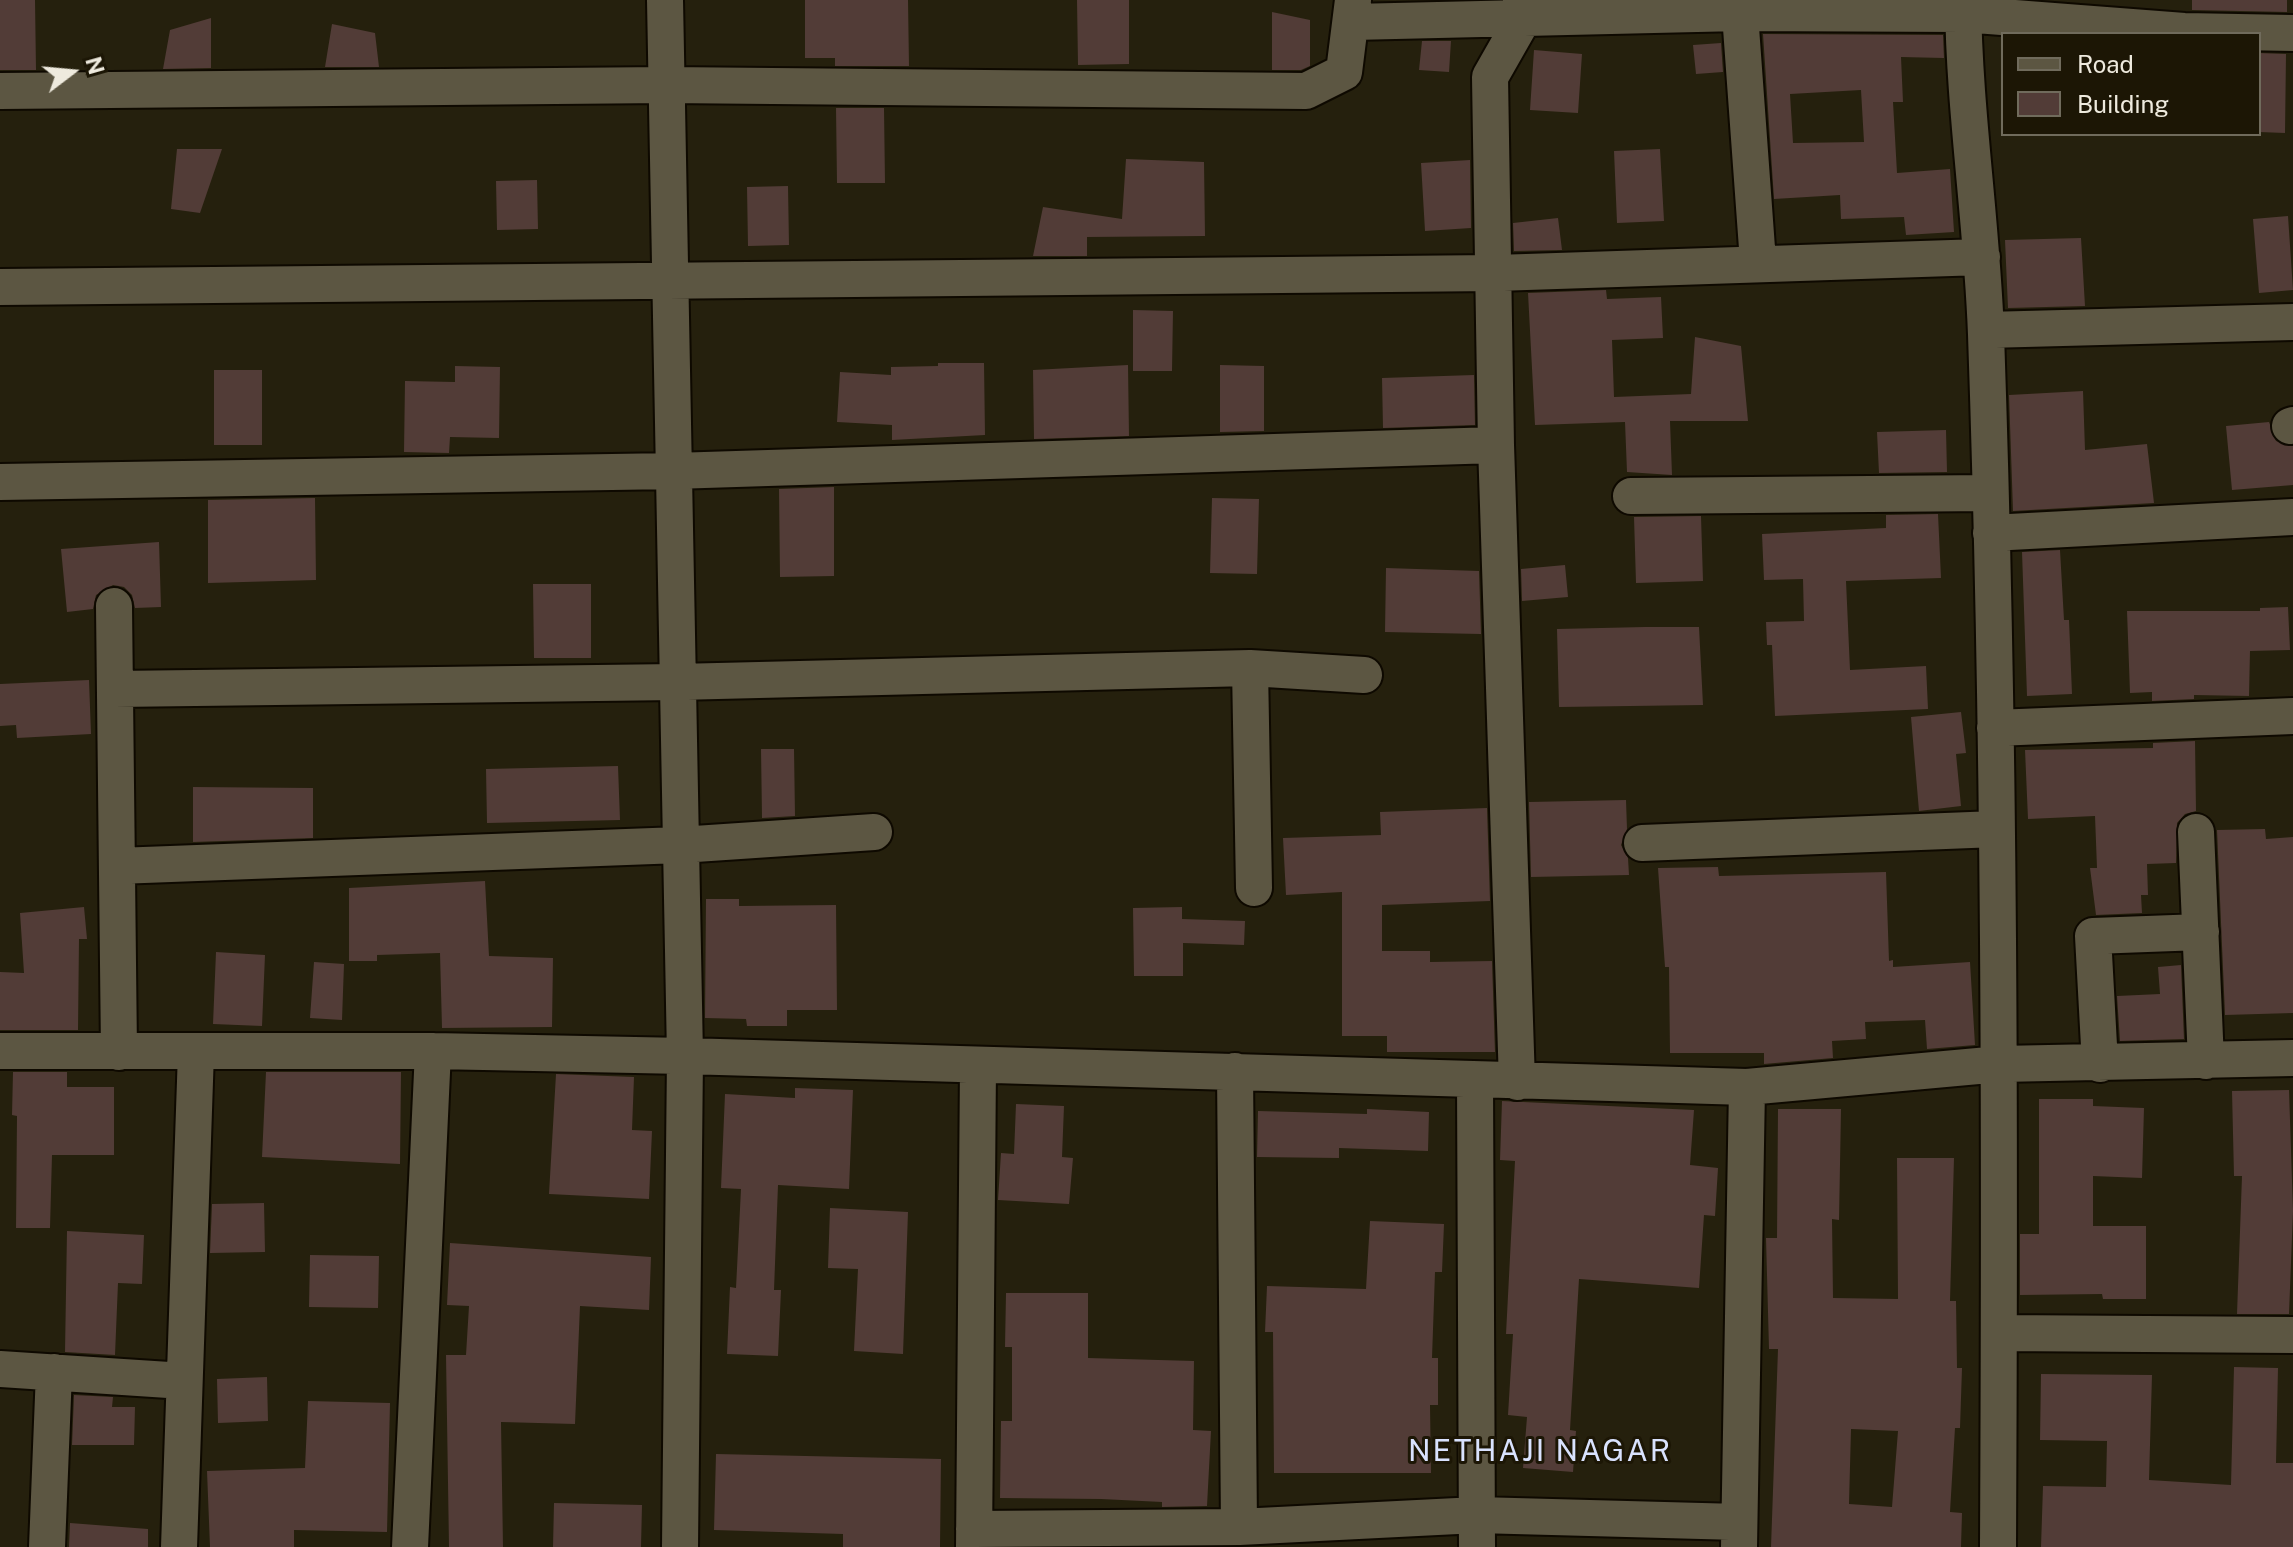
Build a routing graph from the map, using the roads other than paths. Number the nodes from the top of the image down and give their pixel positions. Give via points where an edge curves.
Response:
1 (665, 0) edge
2 (1739, 7) edge
3 (1852, 7) edge
4 (1963, 7) edge
5 (1635, 8) edge
6 (1522, 10) edge
7 (1353, 11) edge
8 (2079, 19) edge
9 (2184, 22) edge
10 (2293, 33) edge
11 (666, 85) junction
12 (0, 91) edge
13 (1982, 257) junction
14 (1758, 262) junction
15 (1496, 273) junction
16 (668, 283) junction
17 (0, 287) edge
18 (2293, 322) edge
19 (1986, 330) junction
20 (1496, 445) junction
21 (673, 471) junction
22 (0, 482) edge
23 (1990, 493) junction
24 (1631, 496) dead end
25 (2293, 517) edge
26 (1991, 533) junction
27 (114, 606) dead end
28 (1250, 668) junction
29 (1364, 675) dead end
30 (677, 682) junction
31 (115, 689) junction
32 (2293, 716) edge
33 (1995, 728) junction
34 (1996, 829) junction
35 (874, 832) dead end
36 (2196, 832) dead end
37 (1642, 843) dead end
38 (680, 845) junction
39 (117, 866) junction
40 (1254, 888) dead end
41 (2201, 932) junction
42 (0, 1051) edge
43 (433, 1051) junction
44 (119, 1052) junction
45 (196, 1052) junction
46 (685, 1056) junction
47 (2293, 1058) edge
48 (2206, 1061) junction
49 (2000, 1064) junction
50 (2100, 1064) junction
51 (978, 1066) junction
52 (1235, 1071) junction
53 (1475, 1081) junction
54 (1517, 1082) junction
55 (1747, 1087) junction
56 (1999, 1333) junction
57 (2293, 1335) edge
58 (0, 1369) edge
59 (54, 1372) junction
60 (184, 1381) junction
61 (1239, 1527) junction
62 (1477, 1531) edge
63 (1739, 1534) edge
64 (1150, 1537) edge
65 (974, 1538) edge
66 (47, 1547) edge
67 (179, 1547) edge
68 (410, 1547) edge
69 (680, 1547) edge
70 (1998, 1547) edge

1 - 11 street
2 - 3 street
2 - 5 street
2 - 14 street
3 - 4 street
4 - 8 street
4 - 13 street
5 - 6 street
6 - 7 street
6 - 15 street via 1490,77
7 - 11 street via 1344,72 1306,91
8 - 9 street
9 - 10 street
11 - 12 street
11 - 16 street
13 - 14 street
13 - 19 street
14 - 15 street
15 - 16 street
15 - 20 street
16 - 17 street
16 - 21 street
18 - 19 street
19 - 23 street
20 - 21 street
20 - 54 street
21 - 22 street
21 - 30 street
23 - 24 street
23 - 26 street
25 - 26 street
26 - 33 street
27 - 31 street
28 - 29 street
28 - 30 street
28 - 40 street
30 - 31 street
30 - 38 street
31 - 39 street
32 - 33 street
33 - 34 street
34 - 37 street
34 - 49 street
35 - 38 street
36 - 41 street
38 - 39 street
38 - 46 street
39 - 44 street
41 - 48 street
41 - 50 street via 2093,936
42 - 44 street
43 - 45 street
43 - 46 street
43 - 68 street
44 - 45 street
45 - 60 street
46 - 51 street
46 - 69 street
47 - 48 street
48 - 50 street
49 - 50 street
49 - 55 street
49 - 56 street
51 - 52 street
51 - 65 street
52 - 53 street
52 - 61 street
53 - 54 street
53 - 62 street
54 - 55 street
55 - 63 street
56 - 57 street
56 - 70 street
58 - 59 street
59 - 60 street
59 - 66 street
60 - 67 street
61 - 62 street
61 - 64 street
62 - 63 street
64 - 65 street

